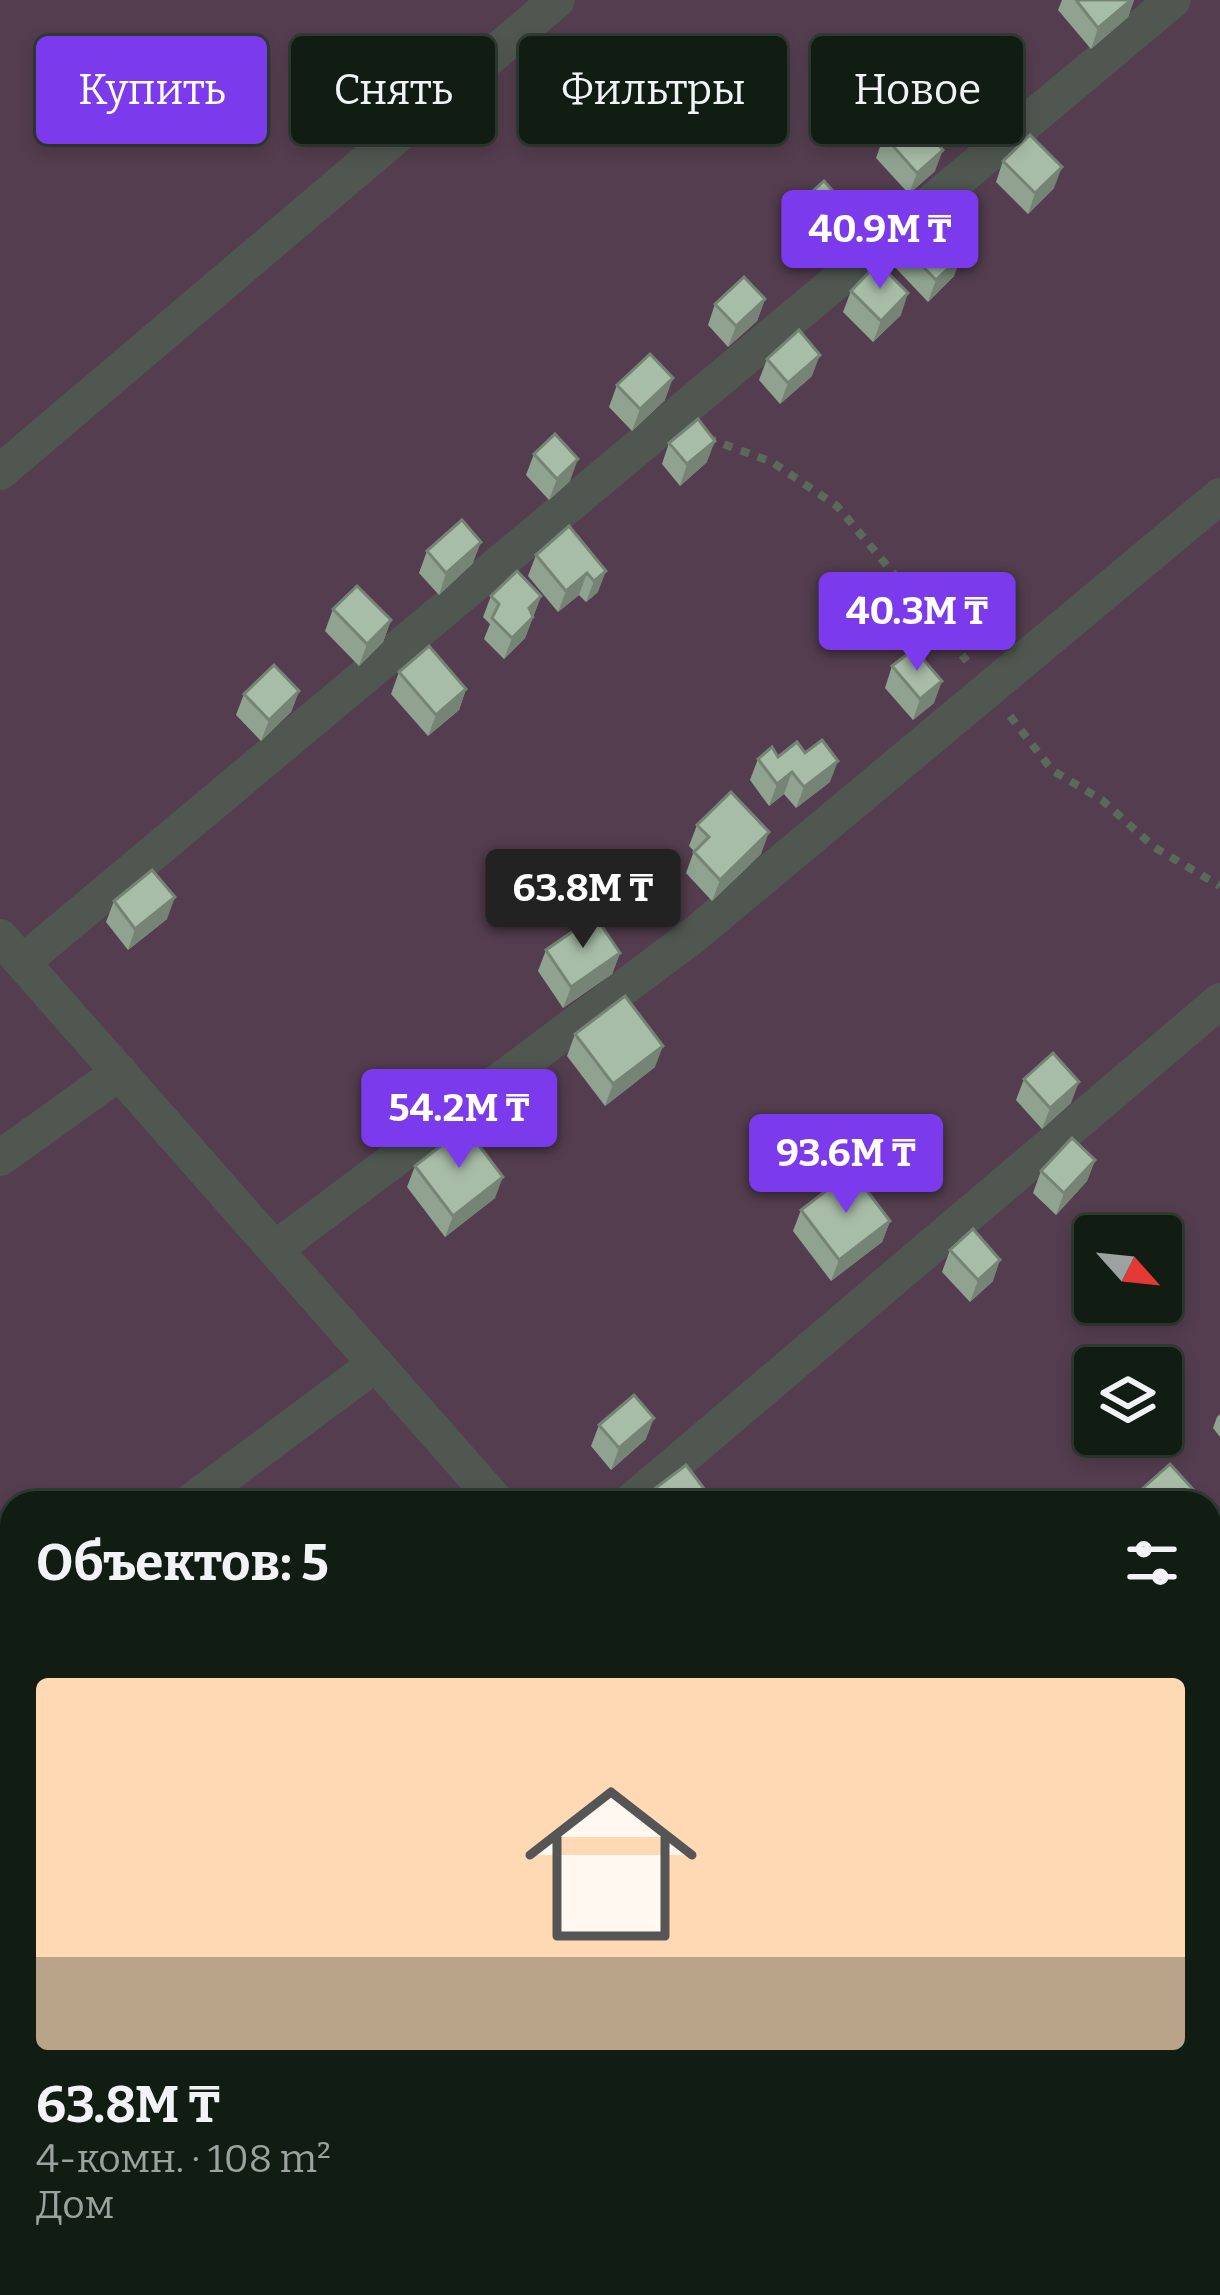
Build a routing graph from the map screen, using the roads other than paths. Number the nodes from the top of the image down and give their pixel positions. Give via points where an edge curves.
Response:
1 (557, 0) edge
2 (1173, 0) edge
3 (0, 472) edge
4 (1220, 496) edge
5 (12, 949) edge
6 (1220, 1001) edge
7 (120, 1072) junction
8 (0, 1159) edge
9 (275, 1249) junction
10 (374, 1366) junction
11 (205, 1491) edge
12 (487, 1491) edge
13 (643, 1491) edge

1 - 3 street
2 - 5 street via 667,423
4 - 9 street via 694,935
5 - 7 street
6 - 13 street
7 - 8 street
7 - 9 street
9 - 10 street
10 - 11 street
10 - 12 street

